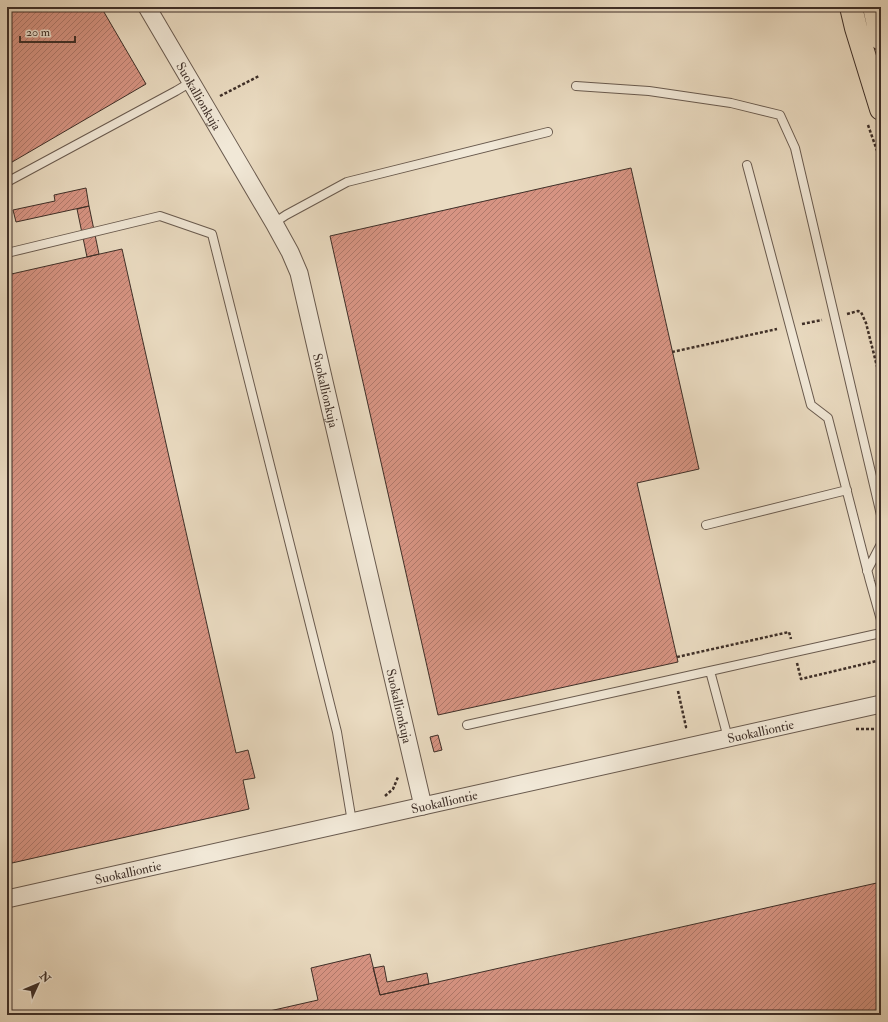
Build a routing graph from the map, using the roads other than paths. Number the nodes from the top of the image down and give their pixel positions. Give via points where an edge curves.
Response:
1 (147, 7) edge
2 (851, 7) edge
3 (874, 7) edge
4 (881, 39) edge
5 (191, 82) junction
6 (576, 86) dead end
7 (881, 109) edge
8 (548, 132) dead end
9 (747, 164) dead end
10 (7, 182) edge
11 (274, 223) junction
12 (7, 253) edge
13 (847, 490) junction
14 (881, 515) edge
15 (706, 525) dead end
16 (881, 544) edge
17 (867, 571) junction
18 (881, 620) edge
19 (881, 633) edge
20 (710, 671) junction
21 (881, 704) edge
22 (467, 725) dead end
23 (728, 738) junction
24 (423, 806) junction
25 (352, 822) junction
26 (7, 899) edge

1 - 5 street, Suokallionkuja
2 - 7 main road
3 - 4 main road
5 - 10 lane
5 - 11 street, Suokallionkuja
6 - 14 lane via 664,93 731,103 780,115 795,148
8 - 11 lane via 347,182
9 - 13 lane via 811,405 828,418
11 - 24 street, Suokallionkuja via 299,273
12 - 25 lane via 160,216 212,234 337,732
13 - 15 lane
13 - 17 lane
16 - 17 lane
17 - 18 lane
19 - 20 lane
20 - 22 lane
20 - 23 lane
21 - 23 street, Suokalliontie
23 - 24 street, Suokalliontie
24 - 25 street, Suokalliontie
25 - 26 street, Suokalliontie

